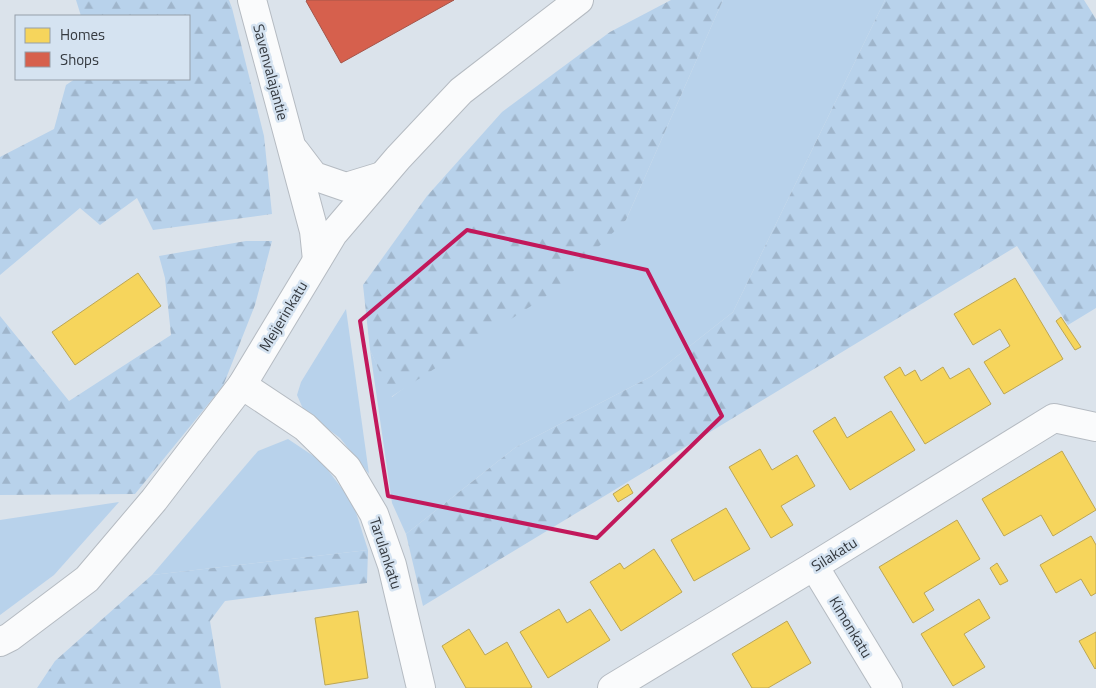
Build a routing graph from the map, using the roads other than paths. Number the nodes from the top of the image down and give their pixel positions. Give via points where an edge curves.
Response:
1 (252, 0) edge
2 (579, 0) edge
3 (290, 144) junction
4 (382, 176) junction
5 (317, 260) junction
6 (242, 385) junction
7 (1096, 428) edge
8 (814, 566) junction
9 (0, 642) edge
10 (421, 688) edge
11 (612, 688) edge
12 (888, 688) edge

1 - 3 street, Savenvalajantie
2 - 4 street, Meijerinkatu via 461,91
3 - 4 street, Savenvalajantie via 314,176 346,187
3 - 5 street, Savenvalajantie via 314,231
4 - 5 street, Meijerinkatu via 333,234
5 - 6 street, Meijerinkatu
6 - 9 street, Meijerinkatu via 154,500 87,579
6 - 10 street, Tarulankatu via 305,427 347,468 374,514 392,565
7 - 8 street, Silakatu via 1054,418
8 - 11 street, Silakatu
8 - 12 street, Kimonkatu

